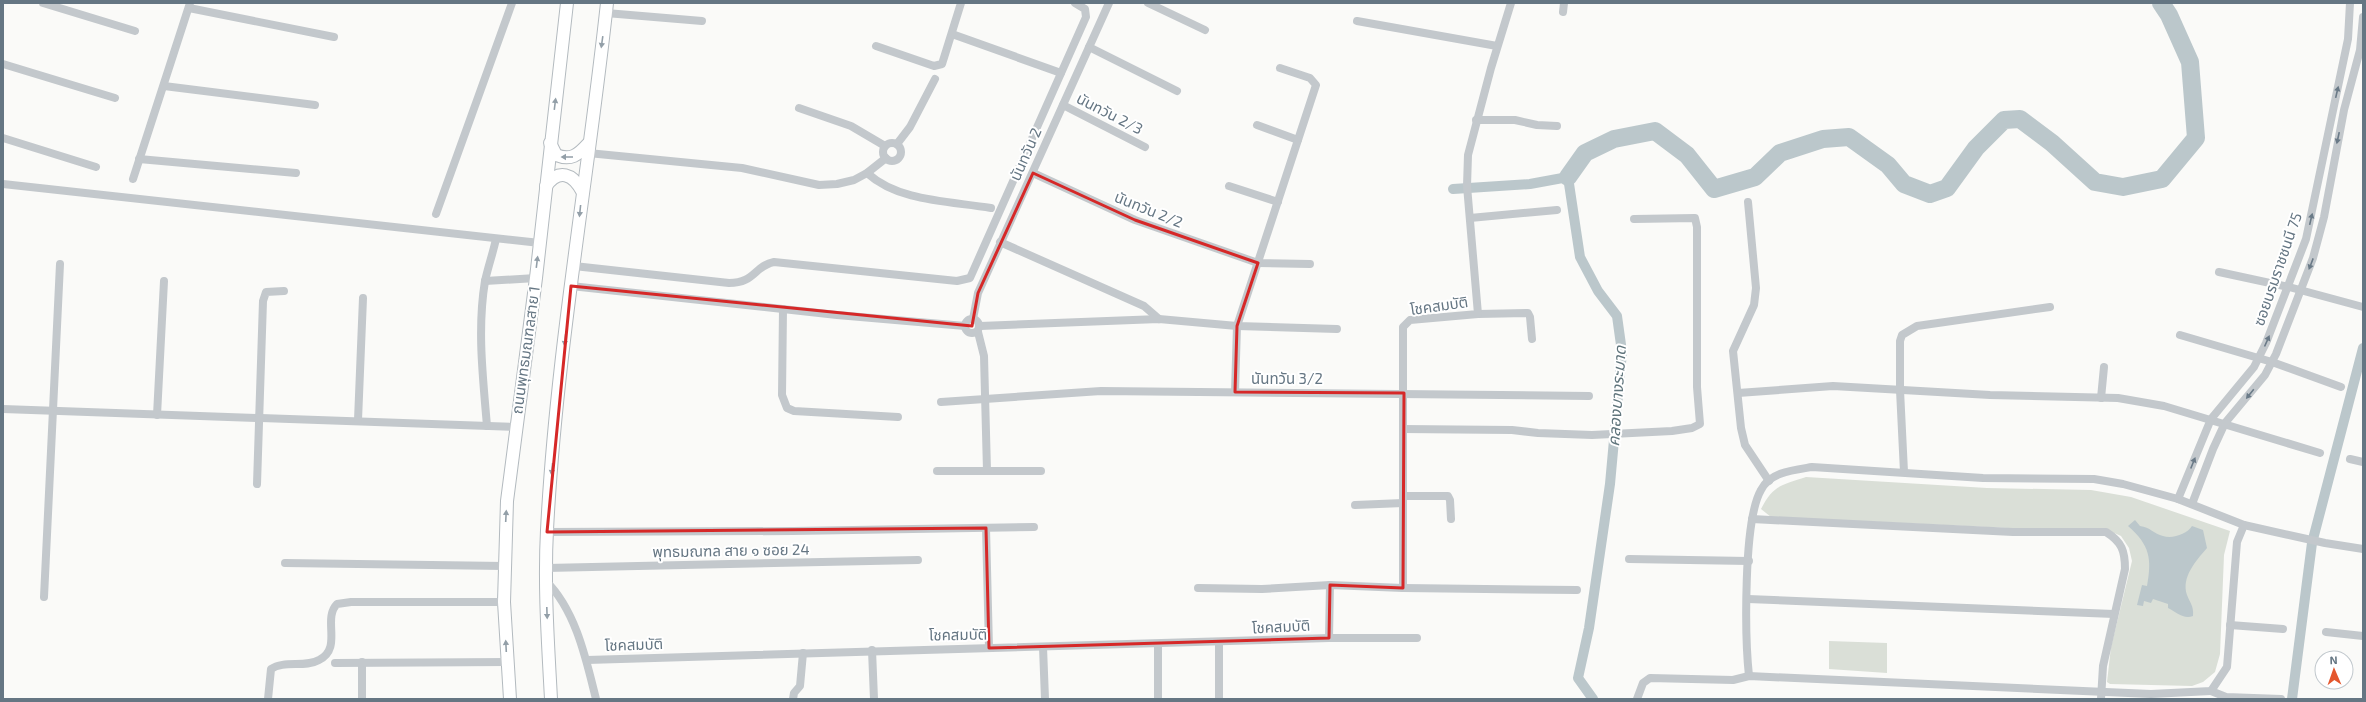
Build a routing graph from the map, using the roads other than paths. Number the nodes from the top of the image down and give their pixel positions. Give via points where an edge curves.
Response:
1 (43, 3) edge
2 (512, 3) edge
3 (567, 3) edge
4 (961, 3) edge
5 (1075, 3) edge
6 (1109, 3) edge
7 (1148, 3) edge
8 (1511, 3) edge
9 (1564, 3) edge
10 (2350, 5) edge
11 (189, 6) edge
12 (607, 8) edge
13 (1563, 12) dead end
14 (2363, 17) edge
15 (702, 21) dead end
16 (1357, 21) dead end
17 (1205, 30) dead end
18 (135, 31) dead end
19 (952, 34) junction
20 (334, 38) dead end
21 (876, 46) dead end
22 (1497, 46) junction
23 (1089, 47) junction
24 (3, 64) edge
25 (1280, 68) dead end
26 (1061, 73) junction
27 (935, 78) dead end
28 (164, 86) junction
29 (1177, 90) dead end
30 (115, 98) dead end
31 (315, 105) dead end
32 (1063, 105) junction
33 (799, 108) dead end
34 (1476, 120) junction
35 (1257, 126) dead end
36 (1556, 126) dead end
37 (3, 138) edge
38 (1298, 140) junction
39 (550, 143) junction
40 (897, 144) junction
41 (886, 146) junction
42 (1145, 146) dead end
43 (588, 149) junction
44 (886, 158) junction
45 (139, 159) junction
46 (96, 167) dead end
47 (296, 173) dead end
48 (867, 173) junction
49 (1032, 173) junction
50 (133, 179) dead end
51 (3, 184) edge
52 (546, 186) junction
53 (1229, 186) dead end
54 (582, 191) junction
55 (1278, 202) junction
56 (1748, 202) dead end
57 (991, 208) dead end
58 (1557, 210) dead end
59 (436, 214) dead end
60 (1470, 218) junction
61 (1634, 219) dead end
62 (496, 239) junction
63 (1000, 242) junction
64 (540, 243) junction
65 (1258, 263) junction
66 (60, 264) dead end
67 (1310, 264) dead end
68 (574, 266) junction
69 (2219, 272) dead end
70 (536, 278) junction
71 (164, 281) dead end
72 (485, 281) junction
73 (571, 286) junction
74 (2289, 287) junction
75 (2301, 290) junction
76 (284, 291) dead end
77 (363, 298) dead end
78 (2050, 307) dead end
79 (2363, 307) edge
80 (783, 309) junction
81 (1478, 314) junction
82 (973, 318) junction
83 (1158, 319) junction
84 (965, 326) junction
85 (1237, 326) junction
86 (979, 329) junction
87 (1337, 329) dead end
88 (2180, 335) dead end
89 (1532, 339) dead end
90 (2258, 359) junction
91 (2272, 362) junction
92 (2104, 367) dead end
93 (2341, 387) dead end
94 (1900, 390) junction
95 (1234, 392) junction
96 (1404, 393) junction
97 (1738, 393) junction
98 (1589, 396) dead end
99 (985, 398) junction
100 (2101, 398) junction
101 (941, 402) dead end
102 (3, 410) edge
103 (53, 412) junction
104 (157, 415) junction
105 (898, 417) dead end
106 (258, 418) junction
107 (2211, 419) junction
108 (358, 420) junction
109 (2226, 423) junction
110 (488, 426) junction
111 (515, 427) junction
112 (1403, 429) junction
113 (2320, 453) dead end
114 (2350, 459) dead end
115 (2363, 462) edge
116 (937, 470) dead end
117 (987, 471) junction
118 (1041, 471) dead end
119 (1904, 472) junction
120 (1769, 481) junction
121 (257, 484) dead end
122 (2178, 499) junction
123 (1403, 500) junction
124 (2192, 504) junction
125 (1355, 505) dead end
126 (1451, 519) dead end
127 (1752, 519) junction
128 (2244, 525) junction
129 (1034, 527) dead end
130 (986, 528) junction
131 (547, 532) junction
132 (2363, 549) edge
133 (1629, 559) dead end
134 (918, 560) dead end
135 (1749, 561) junction
136 (285, 563) dead end
137 (504, 566) junction
138 (546, 568) junction
139 (546, 581) junction
140 (1330, 585) junction
141 (1198, 588) dead end
142 (1403, 588) junction
143 (1577, 590) dead end
144 (44, 597) dead end
145 (1748, 599) junction
146 (504, 602) junction
147 (2114, 614) junction
148 (2230, 625) junction
149 (2283, 629) dead end
150 (2326, 632) dead end
151 (2363, 636) edge
152 (1330, 638) junction
153 (1417, 638) dead end
154 (1219, 643) junction
155 (1158, 644) junction
156 (1043, 646) junction
157 (989, 648) junction
158 (872, 650) junction
159 (803, 653) junction
160 (586, 660) junction
161 (362, 662) junction
162 (507, 662) junction
163 (335, 663) dead end
164 (1749, 676) junction
165 (2211, 692) junction
166 (2101, 695) edge
167 (268, 699) edge
168 (362, 699) edge
169 (510, 699) edge
170 (551, 699) edge
171 (596, 699) edge
172 (793, 699) edge
173 (874, 699) edge
174 (1045, 699) edge
175 (1158, 699) edge
176 (1219, 699) edge
177 (1637, 699) edge
178 (2281, 699) edge

1 - 18 street
2 - 59 street
39 -> 3 main road, ถนนพุทธมณฑลสาย 1
4 - 19 street
5 - 26 street via 1085,9 1086,17
6 - 23 street, นันทวัน 2
7 - 17 street
8 - 22 street, โชคสมบัติ
9 - 13 street
74 -> 10 street, ซอยบรมราชชนนี 75 via 2306,239 2316,197 2348,38
11 - 20 street
11 - 28 street
12 - 15 street
12 -> 43 main road
14 -> 75 street, ซอยบรมราชชนนี 75 via 2360,50 2341,125 2324,217
16 - 22 street
19 - 21 street via 942,64 938,65
19 - 26 street
22 - 34 street, โชคสมบัติ
23 - 29 street
23 - 32 street, นันทวัน 2
24 - 30 street
25 - 38 street via 1315,82
26 - 68 street via 973,274 965,280 774,262 767,263 740,283
27 - 40 street via 910,127
28 - 31 street
28 - 45 street
32 - 42 street, นันทวัน 2/3
32 - 49 street, นันทวัน 2
33 - 41 street via 851,126
34 - 36 street via 1515,120
34 - 60 street, โชคสมบัติ via 1468,155
35 - 38 street
37 - 46 street
38 - 55 street
43 -> 39 main road via 568,158 556,155
39 - 52 main road, ถนนพุทธมณฑลสาย 1
40 - 41 street
40 - 44 street via 901,150 899,157 893,161
41 - 44 street via 883,150
43 - 48 street via 742,168 818,185 854,180
43 - 54 main road
44 - 48 street
45 - 47 street
45 - 50 street
48 - 57 street via 879,184 902,194
49 - 63 street, นันทวัน 2
49 - 65 street, นันทวัน 2/2 via 1135,220
51 - 62 street
52 - 54 main road via 554,177 566,175 577,181
52 - 64 main road, ถนนพุทธมณฑลสาย 1
53 - 55 street
54 -> 68 main road
55 - 65 street
56 - 97 street via 1756,288 1754,305 1733,351
58 - 60 street
60 - 81 street, โชคสมบัติ
61 - 112 street via 1695,218 1697,387 1700,424 1672,432 1593,435 1512,430
62 - 64 street
62 - 72 street
63 - 82 street, นันทวัน 2 via 978,293
63 - 83 street via 1144,306
70 -> 64 main road, ถนนพุทธมณฑลสาย 1
65 - 67 street, นันทวัน 2/2
65 - 85 street
66 - 103 street
68 - 73 main road
69 - 74 street
70 - 72 street
70 - 111 main road, ถนนพุทธมณฑลสาย 1
71 - 104 street
72 - 110 street via 482,360
73 - 80 street
73 -> 131 main road
74 - 75 street
90 -> 74 street, ซอยบรมราชชนนี 75
75 - 79 street
75 - 91 street, ซอยบรมราชชนนี 75
76 - 106 street via 268,291 264,295
77 - 108 street
78 - 94 street via 1908,329 1900,341
80 - 84 street
80 - 105 street via 782,395 787,408 794,411
81 - 89 street via 1528,313
81 - 96 street, โชคสมบัติ via 1406,321 1403,327
82 - 84 street via 967,321
82 - 86 street via 978,321
83 - 85 street
83 - 86 street
84 - 86 street via 968,332
85 - 87 street
85 - 95 street
86 - 99 street via 984,356
88 - 90 street
90 - 91 street
90 - 107 street, ซอยบรมราชชนนี 75
91 - 93 street
91 -> 109 street, ซอยบรมราชชนนี 75
92 - 100 street
94 - 97 street via 1834,386
94 - 100 street
94 - 119 street
95 - 96 street, นันทวัน 3/2
95 - 99 street, นันทวัน 3/2 via 1075,391
96 - 98 street, นันทวัน 3/2
96 - 112 street, โชคสมบัติ
97 - 120 street via 1745,445
99 - 101 street, นันทวัน 3/2
99 - 117 street
100 - 107 street via 2140,401
102 - 103 street
103 - 104 street
103 - 144 street
104 - 106 street
106 - 108 street
106 - 121 street
107 - 109 street
122 -> 107 street, ซอยบรมราชชนนี 75
108 - 110 street
109 - 113 street
109 - 124 street, ซอยบรมราชชนนี 75 via 2213,448
110 - 111 street
137 -> 111 main road, ถนนพุทธมณฑลสาย 1 via 507,501
112 - 123 street, โชคสมบัติ
114 - 115 street
116 - 117 street
117 - 118 street
119 - 120 street via 1812,467 1790,470
119 - 122 street via 1983,478 2094,479
120 - 127 street via 1761,489
122 - 124 street
123 - 125 street
123 - 126 street via 1448,496
123 - 142 street, โชคสมบัติ
124 - 128 street
127 - 135 street
127 - 147 street via 2013,532 2106,532 2119,540 2125,554 2125,569
128 - 132 street
128 - 148 street via 2237,542
129 - 130 street
130 - 131 street
130 - 157 street
131 - 138 main road
133 - 135 street
134 - 138 street, พุทธมณฑล สาย ๑ ซอย 24
135 - 145 street
136 - 137 street
137 - 146 main road, ถนนพุทธมณฑลสาย 1
138 - 139 main road
139 - 160 street via 564,605
139 -> 170 main road
140 - 141 street via 1262,589
140 - 142 street
140 - 152 street, โชคสมบัติ
142 - 143 street
145 - 147 street
145 - 164 street via 1746,649
162 -> 146 main road, ถนนพุทธมณฑลสาย 1
146 - 167 street via 337,604 332,613 333,637 330,649 320,660 271,669
147 - 166 street via 2103,666
148 - 149 street
148 - 165 street via 2227,667
150 - 151 street
152 - 153 street, โชคสมบัติ
152 - 154 street, โชคสมบัติ
154 - 155 street, โชคสมบัติ
154 - 176 street
155 - 156 street, โชคสมบัติ
155 - 175 street
156 - 157 street, โชคสมบัติ
156 - 174 street
157 - 158 street, โชคสมบัติ
158 - 159 street, โชคสมบัติ
158 - 173 street
159 - 160 street, โชคสมบัติ
159 - 172 street via 800,686
160 - 171 street
161 - 162 street
161 - 163 street
161 - 168 street
162 - 169 main road, ถนนพุทธมณฑลสาย 1
164 - 166 street
164 - 177 street via 1733,680 1650,678 1642,683
165 - 166 street
165 - 178 street via 2234,698

